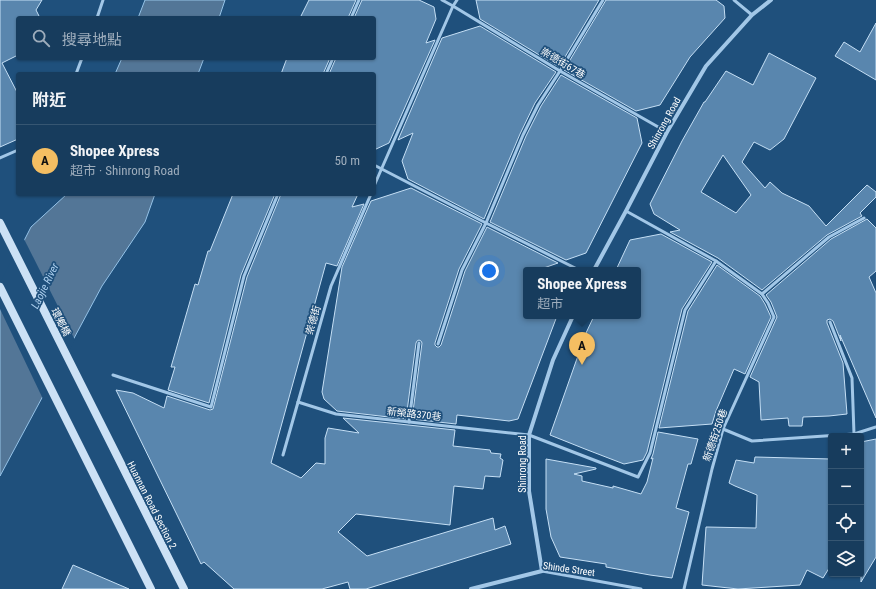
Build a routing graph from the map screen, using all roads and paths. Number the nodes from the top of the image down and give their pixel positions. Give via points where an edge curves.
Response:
1 (103, 0) edge
2 (359, 0) edge
3 (442, 0) edge
4 (457, 0) edge
5 (604, 0) edge
6 (734, 0) edge
7 (771, 0) edge
8 (453, 6) junction
9 (752, 15) junction
10 (98, 16) edge
11 (352, 16) edge
12 (81, 60) edge
13 (332, 60) edge
14 (560, 71) junction
15 (77, 72) edge
16 (327, 72) edge
17 (667, 132) junction
18 (16, 151) edge
19 (0, 158) edge
20 (376, 166) edge
21 (382, 169) junction
22 (376, 182) edge
23 (277, 196) edge
24 (370, 196) edge
25 (626, 211) junction
26 (864, 218) dead end
27 (0, 223) edge
28 (486, 223) junction
29 (716, 261) junction
30 (573, 267) edge
31 (596, 267) edge
32 (0, 287) edge
33 (762, 294) junction
34 (572, 319) edge
35 (830, 322) dead end
36 (419, 343) dead end
37 (438, 344) dead end
38 (113, 375) dead end
39 (298, 402) junction
40 (409, 422) junction
41 (876, 427) edge
42 (104, 429) joint
43 (723, 430) junction
44 (854, 433) edge
45 (857, 433) edge
46 (529, 435) junction
47 (828, 436) edge
48 (284, 455) dead end
49 (542, 571) junction
50 (151, 589) edge
51 (184, 589) edge
52 (472, 589) edge
53 (641, 589) edge
54 (684, 589) edge

1 - 10 lane
2 - 11 lane
3 - 8 lane, 崇德街67巷
4 - 8 lane
5 - 14 lane
6 - 9 lane
7 - 9 street, Shinrong Road
8 - 14 lane, 崇德街67巷
8 - 21 lane
9 - 17 street, Shinrong Road via 706,66
12 - 15 lane
13 - 16 lane
14 - 17 lane, 崇德街67巷
14 - 28 lane via 529,123
17 - 25 street, Shinrong Road
18 - 19 lane
20 - 21 lane
21 - 22 lane
21 - 28 lane
23 - 38 lane via 244,276 211,407
24 - 39 lane, 崇德街 via 331,286
25 - 29 lane
25 - 31 street, Shinrong Road
26 - 33 lane via 829,237
27 - 42 main road, 環鄉橋
28 - 30 lane
28 - 37 lane via 462,270
29 - 33 lane
29 - 46 lane, 新榮路370巷 via 685,310 650,453 638,478
32 - 50 main road
33 - 43 lane, 新德街250巷 via 774,317
34 - 46 street, Shinrong Road via 554,360
35 - 44 lane via 852,378
36 - 40 lane
39 - 40 lane, 新榮路370巷 via 336,414
39 - 48 lane, 崇德街
40 - 46 lane, 新榮路370巷
41 - 45 lane
42 - 51 main road, Huannan Road Section 2
43 - 47 lane via 752,442
43 - 54 lane, 新德街250巷
46 - 49 street, Shinrong Road via 529,491
49 - 52 street, Shinde Street
49 - 53 lane, Shinde Street

